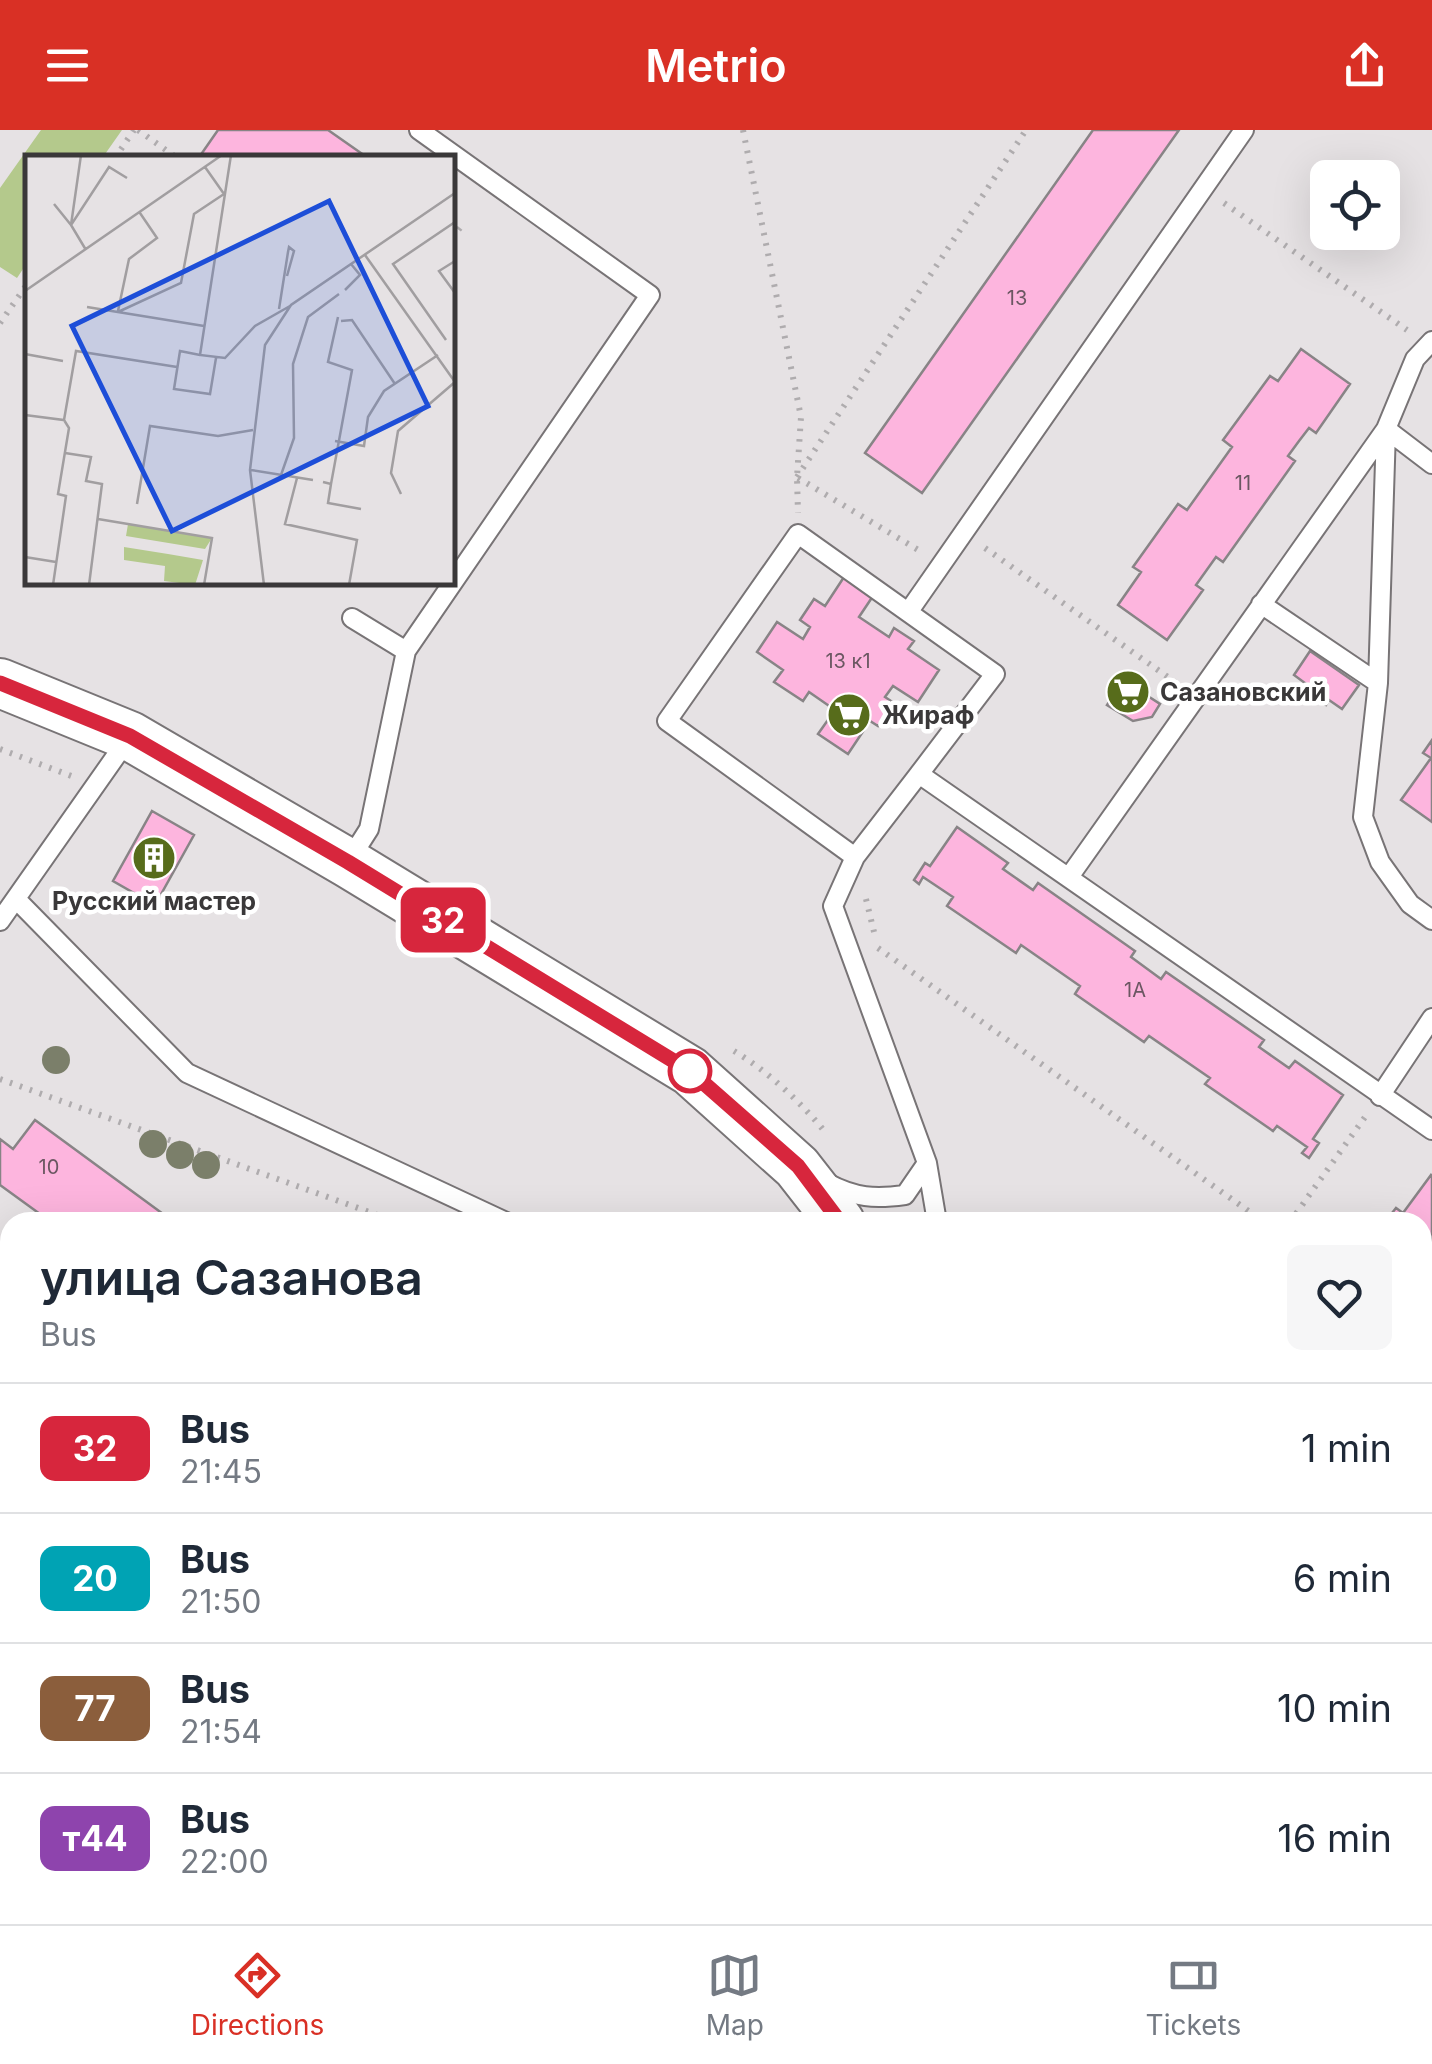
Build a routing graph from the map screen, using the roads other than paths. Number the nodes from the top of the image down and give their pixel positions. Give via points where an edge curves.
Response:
1 (418, 130) edge
2 (1244, 130) edge
3 (453, 155) edge
4 (455, 156) edge
5 (1430, 343) edge
6 (1386, 429) junction
7 (1432, 464) edge
8 (455, 580) edge
9 (451, 585) edge
10 (1261, 604) junction
11 (910, 611) junction
12 (352, 618) dead end
13 (406, 651) junction
14 (0, 683) edge
15 (1378, 683) junction
16 (130, 736) junction
17 (919, 774) junction
18 (856, 857) junction
19 (348, 862) junction
20 (1069, 877) junction
21 (16, 898) junction
22 (1432, 920) edge
23 (0, 921) edge
24 (1432, 1018) edge
25 (1380, 1096) junction
26 (1432, 1130) edge
27 (926, 1163) junction
28 (798, 1166) junction
29 (485, 1212) edge
30 (832, 1212) edge
31 (935, 1212) edge

1 - 3 lane
2 - 11 lane
4 - 8 lane via 650,295
5 - 6 lane via 1415,359
6 - 7 lane
6 - 10 lane
6 - 15 lane
9 - 13 lane
10 - 15 lane
10 - 20 lane
11 - 17 lane via 995,674
11 - 18 lane via 798,534 667,721
12 - 13 lane
13 - 19 lane via 369,829
14 - 16 main road
15 - 22 lane via 1362,817 1380,862 1410,904
16 - 19 main road
16 - 21 lane
17 - 18 lane
17 - 20 lane
18 - 27 lane via 833,906
19 - 28 main road via 690,1071
20 - 25 lane
21 - 23 lane
21 - 29 lane via 187,1073
24 - 25 lane
25 - 26 lane
27 - 28 lane via 905,1195 874,1199 838,1189
27 - 31 lane
28 - 30 main road

